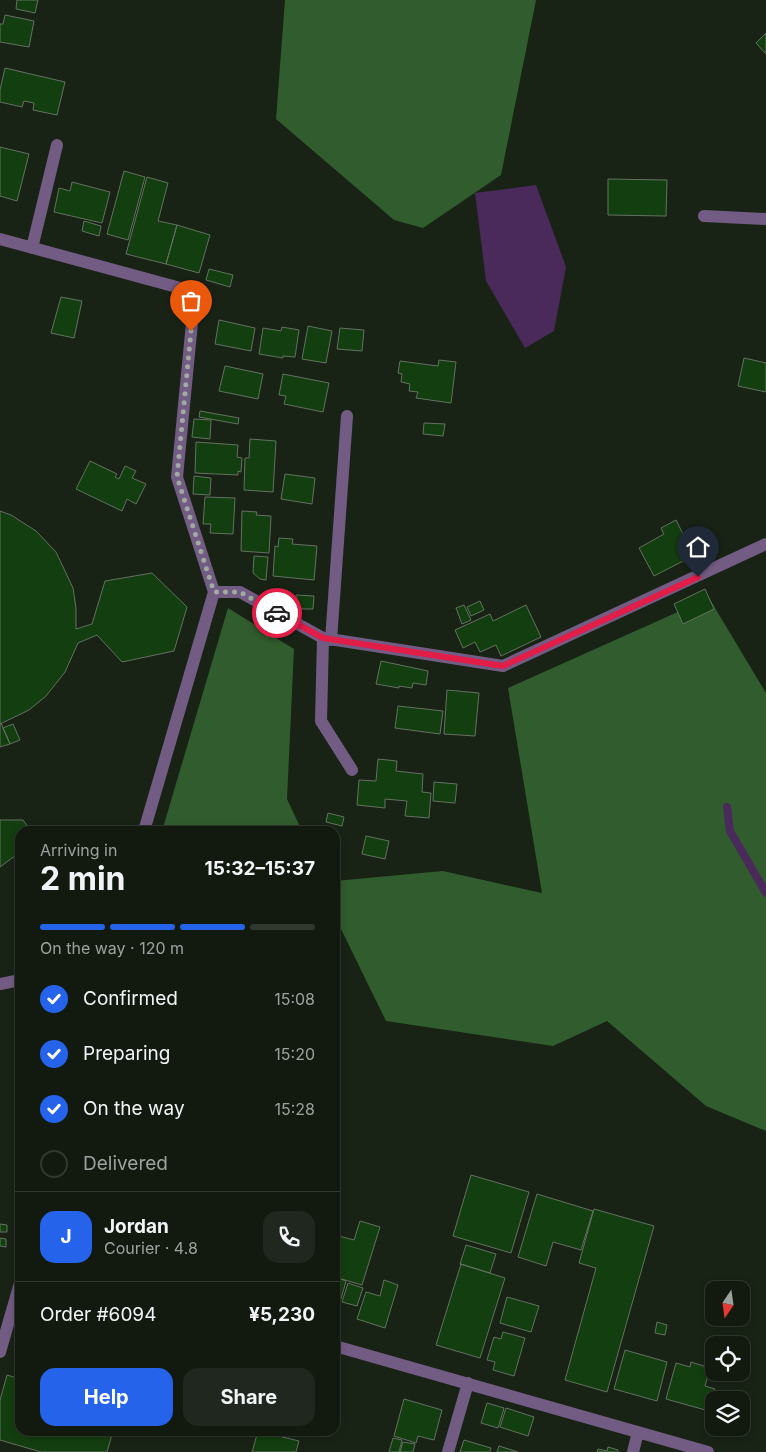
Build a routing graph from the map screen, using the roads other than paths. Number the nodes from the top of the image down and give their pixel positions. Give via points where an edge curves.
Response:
1 (56, 145) dead end
2 (704, 216) dead end
3 (766, 219) edge
4 (0, 239) edge
5 (32, 248) junction
6 (347, 416) dead end
7 (766, 544) edge
8 (214, 592) junction
9 (327, 639) junction
10 (352, 770) dead end
11 (145, 826) edge
12 (15, 981) edge
13 (0, 984) edge
14 (15, 1300) edge
15 (340, 1347) edge
16 (0, 1352) edge
17 (468, 1384) junction
18 (638, 1432) junction
19 (448, 1452) edge
20 (632, 1452) edge
21 (704, 1452) edge

1 - 5 street
2 - 3 street
4 - 5 street
5 - 8 street via 195,292 177,477
6 - 9 street
7 - 9 street via 503,666
8 - 9 street via 240,592
8 - 11 street
9 - 10 street via 321,721
12 - 13 street
14 - 16 street
15 - 17 street
17 - 18 street
17 - 19 street
18 - 20 street
18 - 21 street

